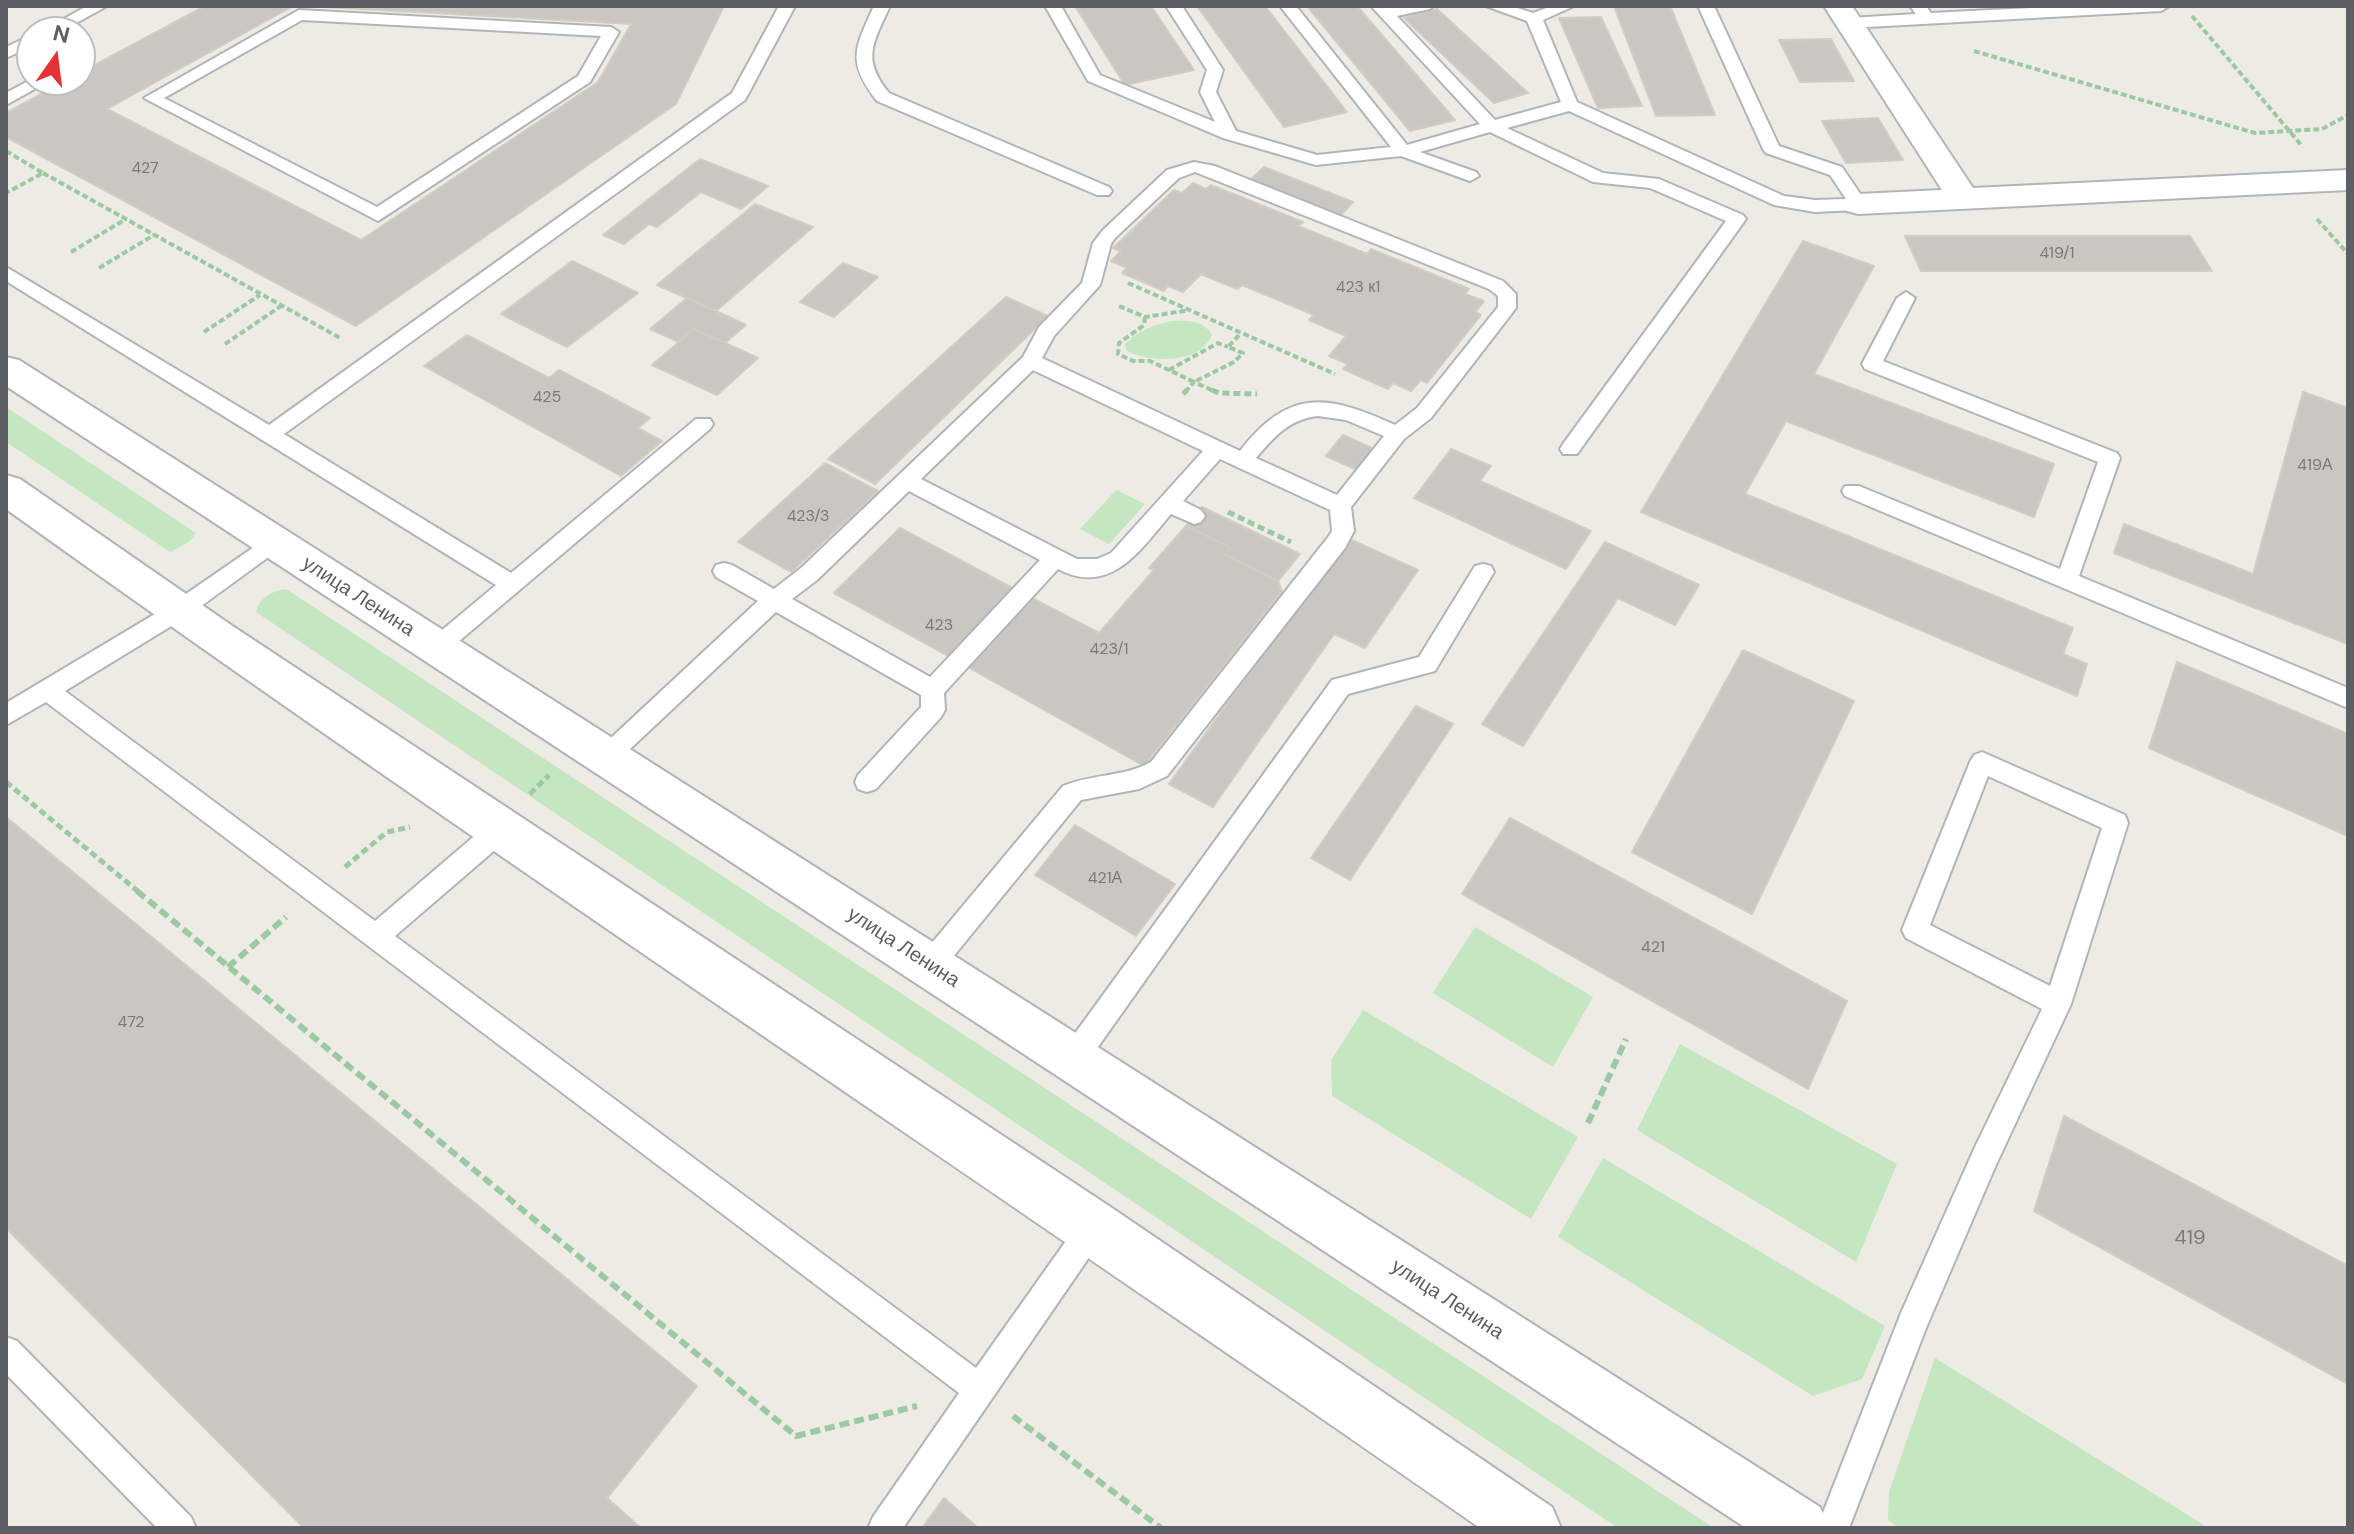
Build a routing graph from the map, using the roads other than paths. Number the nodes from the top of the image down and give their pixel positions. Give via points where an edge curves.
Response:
1 (99, 6) edge
2 (787, 6) edge
3 (882, 6) edge
4 (1053, 6) edge
5 (1174, 6) edge
6 (1288, 6) edge
7 (1425, 6) edge
8 (1494, 6) edge
9 (1566, 6) edge
10 (1706, 6) edge
11 (2146, 6) edge
12 (2161, 6) edge
13 (1382, 9) edge
14 (1922, 12) edge
15 (1843, 14) edge
16 (79, 16) edge
17 (1534, 18) junction
18 (152, 98) joint
19 (1570, 105) junction
20 (1492, 127) junction
21 (1229, 134) junction
22 (1403, 151) junction
23 (1257, 173) dead end
24 (1470, 176) dead end
25 (1229, 178) junction
26 (2343, 187) edge
27 (1103, 191) dead end
28 (1964, 199) junction
29 (1858, 204) junction
30 (6, 273) edge
31 (1906, 298) dead end
32 (1031, 361) junction
33 (6, 369) edge
34 (703, 424) dead end
35 (1397, 434) junction
36 (269, 435) junction
37 (1217, 448) junction
38 (1570, 449) dead end
39 (1243, 461) junction
40 (906, 480) junction
41 (6, 489) edge
42 (1852, 491) dead end
43 (1174, 496) junction
44 (1340, 506) junction
45 (1194, 516) dead end
46 (273, 542) junction
47 (1055, 558) junction
48 (724, 571) dead end
49 (1483, 572) dead end
50 (2067, 579) junction
51 (513, 585) junction
52 (775, 600) junction
53 (178, 611) junction
54 (437, 647) junction
55 (47, 690) junction
56 (932, 690) junction
57 (2348, 698) edge
58 (6, 715) edge
59 (606, 757) junction
60 (867, 782) dead end
61 (501, 829) junction
62 (375, 937) junction
63 (930, 965) junction
64 (2058, 1004) junction
65 (1073, 1059) junction
66 (1093, 1227) junction
67 (6, 1352) edge
68 (980, 1390) junction
69 (180, 1528) edge
70 (884, 1528) edge
71 (1531, 1528) edge
72 (1799, 1528) edge
73 (1833, 1528) edge

1 - 16 lane
2 - 36 lane via 739,96
3 - 27 lane via 861,55 866,78 883,97
4 - 21 lane via 1094,78
5 - 21 lane via 1215,70 1208,92
6 - 22 lane
7 - 13 lane
8 - 17 lane
9 - 17 lane
10 - 29 lane via 1772,149 1836,171
11 - 12 lane
11 - 14 lane
13 - 20 lane
14 - 15 lane
15 - 28 main road
17 - 19 lane
18 - 18 lane via 378,215 584,79 611,32 299,15
19 - 20 lane
19 - 29 lane via 1780,201
20 - 22 lane
20 - 38 lane via 1599,178 1653,183 1737,219
21 - 22 lane via 1316,160
22 - 24 lane
23 - 25 lane via 1239,169
25 - 32 lane via 1194,167 1173,174 1102,243 1091,285 1046,332
25 - 35 lane via 1506,292 1507,308 1424,413
26 - 28 main road
28 - 29 main road
30 - 36 lane
31 - 50 lane via 1872,364 2110,458
32 - 37 lane
32 - 40 lane
33 - 46 main road, улица Ленина
34 - 51 lane
35 - 39 lane via 1337,409 1302,411 1272,427
35 - 44 lane
36 - 51 lane
37 - 39 lane
37 - 43 lane
39 - 44 lane
40 - 47 lane
40 - 52 lane
41 - 53 main road
42 - 50 lane
43 - 45 lane
43 - 47 lane via 1106,567 1073,567
44 - 63 lane via 1343,531 1159,769 1146,777 1072,793
46 - 53 lane
46 - 54 main road, улица Ленина
47 - 56 lane
48 - 52 lane
49 - 65 lane via 1427,664 1340,687
50 - 57 lane
51 - 54 lane
52 - 56 lane
52 - 59 lane
53 - 55 lane
53 - 61 main road
54 - 59 main road, улица Ленина
55 - 58 lane
55 - 62 lane
56 - 60 lane via 933,710
59 - 63 main road, улица Ленина
61 - 62 lane
61 - 66 main road
62 - 68 lane
63 - 65 main road, улица Ленина
64 - 64 lane via 2116,823 1982,762 1915,930
64 - 73 lane via 1912,1324
65 - 72 main road, улица Ленина
66 - 68 lane
66 - 71 main road
67 - 69 lane
68 - 70 lane

